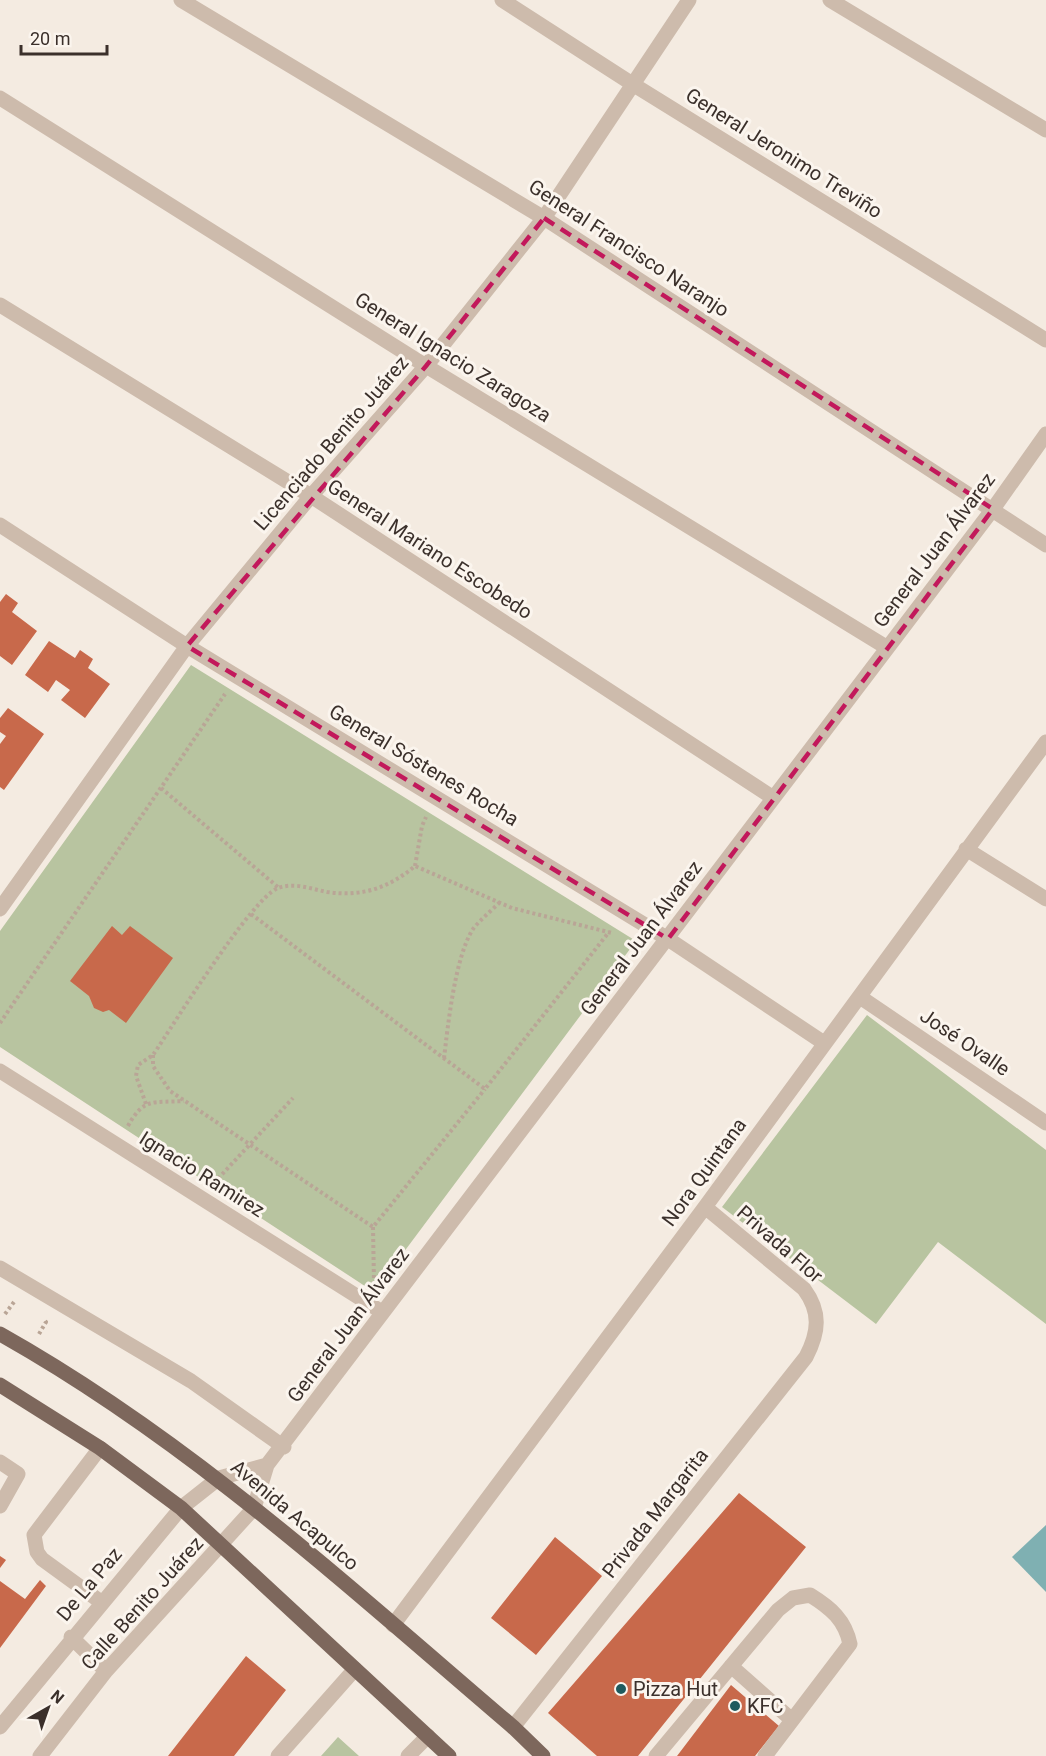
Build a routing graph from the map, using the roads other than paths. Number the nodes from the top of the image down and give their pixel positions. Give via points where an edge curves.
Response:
1 (181, 0) edge
2 (502, 0) edge
3 (689, 0) edge
4 (830, 0) edge
5 (634, 85) junction
6 (0, 98) edge
7 (1046, 130) edge
8 (544, 218) junction
9 (0, 304) edge
10 (1046, 339) edge
11 (426, 366) junction
12 (1046, 434) edge
13 (311, 496) junction
14 (993, 509) junction
15 (0, 525) edge
16 (1046, 545) edge
17 (187, 646) junction
18 (886, 647) junction
19 (1046, 742) edge
20 (772, 797) junction
21 (966, 849) junction
22 (1046, 899) edge
23 (0, 909) edge
24 (668, 939) junction
25 (860, 997) junction
26 (824, 1043) junction
27 (0, 1071) edge
28 (1046, 1122) edge
29 (705, 1208) junction
30 (0, 1268) edge
31 (382, 1312) junction
32 (817, 1319) joint
33 (0, 1334) edge
34 (2, 1390) edge
35 (284, 1447) junction
36 (100, 1448) junction
37 (0, 1462) edge
38 (267, 1465) junction
39 (219, 1478) junction
40 (0, 1506) edge
41 (181, 1508) junction
42 (254, 1508) junction
43 (221, 1547) junction
44 (101, 1602) junction
45 (393, 1625) junction
46 (71, 1637) junction
47 (732, 1666) junction
48 (356, 1669) junction
49 (106, 1671) junction
50 (792, 1720) junction
51 (0, 1727) edge
52 (513, 1728) junction
53 (428, 1736) junction
54 (40, 1756) edge
55 (278, 1756) edge
56 (408, 1756) edge
57 (449, 1756) edge
58 (543, 1756) edge
59 (656, 1756) edge
60 (765, 1756) edge

1 - 8 street, General Francisco Naranjo
2 - 5 street, General Jeronimo Treviño
3 - 5 street, Licenciado Benito Juárez
4 - 7 street
5 - 8 street, Licenciado Benito Juárez
5 - 10 street, General Jeronimo Treviño
6 - 11 street, General Ignacio Zaragoza
8 - 11 street, Licenciado Benito Juárez
8 - 14 street, General Francisco Naranjo
9 - 13 street, General Mariano Escobedo
11 - 13 street, Licenciado Benito Juárez
11 - 18 street, General Ignacio Zaragoza
12 - 14 street, General Juan Álvarez
13 - 17 street, Licenciado Benito Juárez
13 - 20 street, General Mariano Escobedo
14 - 16 street, General Francisco Naranjo
14 - 18 street, General Juan Álvarez
15 - 17 street, General Sóstenes Rocha
17 - 23 street, Licenciado Benito Juárez
17 - 24 street, General Sóstenes Rocha
18 - 20 street, General Juan Álvarez
19 - 21 street, Nora Quintana
20 - 24 street, General Juan Álvarez
21 - 22 street
21 - 25 street, Nora Quintana
24 - 26 street, General Sóstenes Rocha
24 - 31 street, General Juan Álvarez
25 - 26 street, Nora Quintana
25 - 28 street, José Ovalle
26 - 29 street, Nora Quintana
27 - 31 street, Ignacio Ramirez
29 - 32 street, Privada Flor via 804,1289 813,1302
29 - 45 street, Nora Quintana
30 - 35 street via 191,1381
31 - 35 street, General Juan Álvarez
32 - 52 street, Privada Margarita via 806,1357
33 - 39 main road, Avenida Acapulco via 145,1425
34 - 36 main road
35 - 38 street, General Juan Álvarez
36 - 41 main road
36 - 44 street via 34,1534 34,1545 42,1559
37 - 40 street via 18,1474
38 - 39 street
38 - 42 street, General Juan Álvarez
39 - 41 street, De La Paz
39 - 42 main road, Avenida Acapulco
41 - 43 main road
41 - 44 street, De La Paz
42 - 43 street, Calle Benito Juárez
42 - 45 main road, Avenida Acapulco
43 - 48 main road
43 - 49 street, Calle Benito Juárez
44 - 46 street, De La Paz
45 - 52 main road, Avenida Acapulco
46 - 49 street
46 - 51 street, De La Paz
47 - 50 street
47 - 50 street via 778,1610 793,1598 810,1595 837,1614 847,1629 850,1644
47 - 59 street
48 - 53 main road
48 - 55 street
49 - 54 street, Calle Benito Juárez
50 - 60 street
52 - 58 main road, Avenida Acapulco
53 - 56 street
53 - 57 main road

